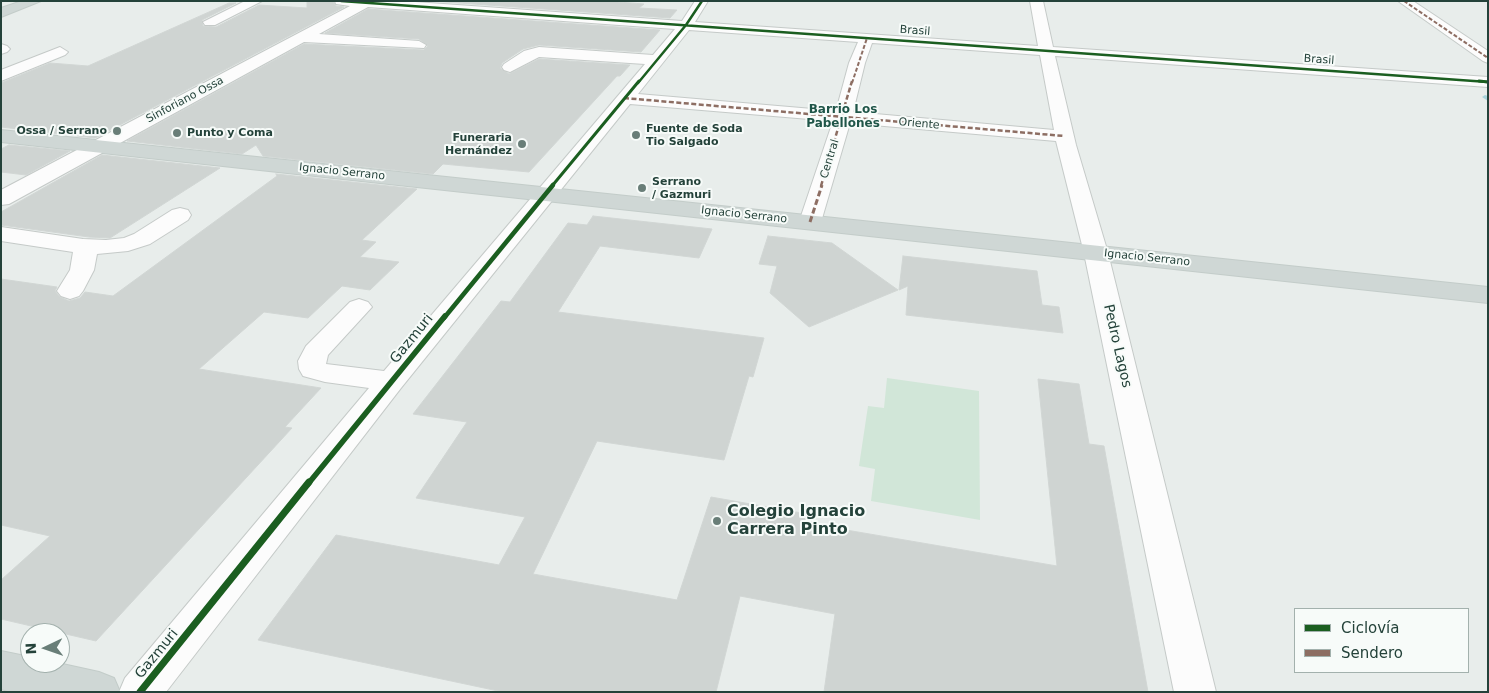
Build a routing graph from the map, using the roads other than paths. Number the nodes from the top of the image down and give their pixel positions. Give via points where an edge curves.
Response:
1 (35, 1) edge
2 (256, 1) edge
3 (341, 1) edge
4 (491, 1) edge
5 (702, 1) edge
6 (1036, 1) edge
7 (1404, 1) edge
8 (367, 2) edge
9 (478, 10) junction
10 (1, 13) edge
11 (210, 22) dead end
12 (686, 25) junction
13 (302, 37) junction
14 (868, 38) junction
15 (419, 45) dead end
16 (1046, 51) junction
17 (60, 52) dead end
18 (1488, 58) edge
19 (656, 60) junction
20 (510, 67) dead end
21 (1, 76) edge
22 (1488, 82) edge
23 (624, 98) junction
24 (843, 117) junction
25 (1, 136) edge
26 (1064, 136) junction
27 (100, 146) junction
28 (546, 194) junction
29 (1, 199) edge
30 (180, 215) dead end
31 (810, 222) junction
32 (7, 238) edge
33 (83, 246) junction
34 (1096, 253) junction
35 (70, 291) dead end
36 (1488, 295) edge
37 (359, 307) dead end
38 (392, 381) junction
39 (1, 670) edge
40 (99, 692) edge
41 (140, 692) edge
42 (1195, 692) edge

1 - 10 main road
2 - 11 street
3 - 8 street, Brasil
4 - 9 street
5 - 12 street, Gazmuri
6 - 16 street, Pedro Lagos
7 - 18 street
8 - 9 street, Brasil
8 - 13 street, Sinforiano Ossa
9 - 12 street, Brasil
12 - 14 street, Brasil
12 - 19 street, Gazmuri
13 - 15 street
13 - 27 street, Sinforiano Ossa
14 - 16 street, Brasil
14 - 24 street, Central via 857,63
16 - 22 street, Brasil
16 - 26 street, Pedro Lagos
17 - 21 street
19 - 20 street via 539,52 529,54
19 - 23 street, Gazmuri
23 - 24 street, Oriente
23 - 28 street, Gazmuri
24 - 26 street, Oriente
24 - 31 street, Central
25 - 27 main road, Ignacio Serrano
26 - 34 street, Pedro Lagos
27 - 28 main road, Ignacio Serrano
27 - 29 street, Sinforiano Ossa
28 - 31 main road, Ignacio Serrano
28 - 38 street, Gazmuri
30 - 33 street via 128,244
31 - 34 main road, Ignacio Serrano
32 - 33 street
33 - 35 street via 86,255 82,270
34 - 36 main road, Ignacio Serrano
34 - 42 street, Pedro Lagos
37 - 38 street via 316,352 313,369
38 - 41 street, Gazmuri
39 - 40 main road

